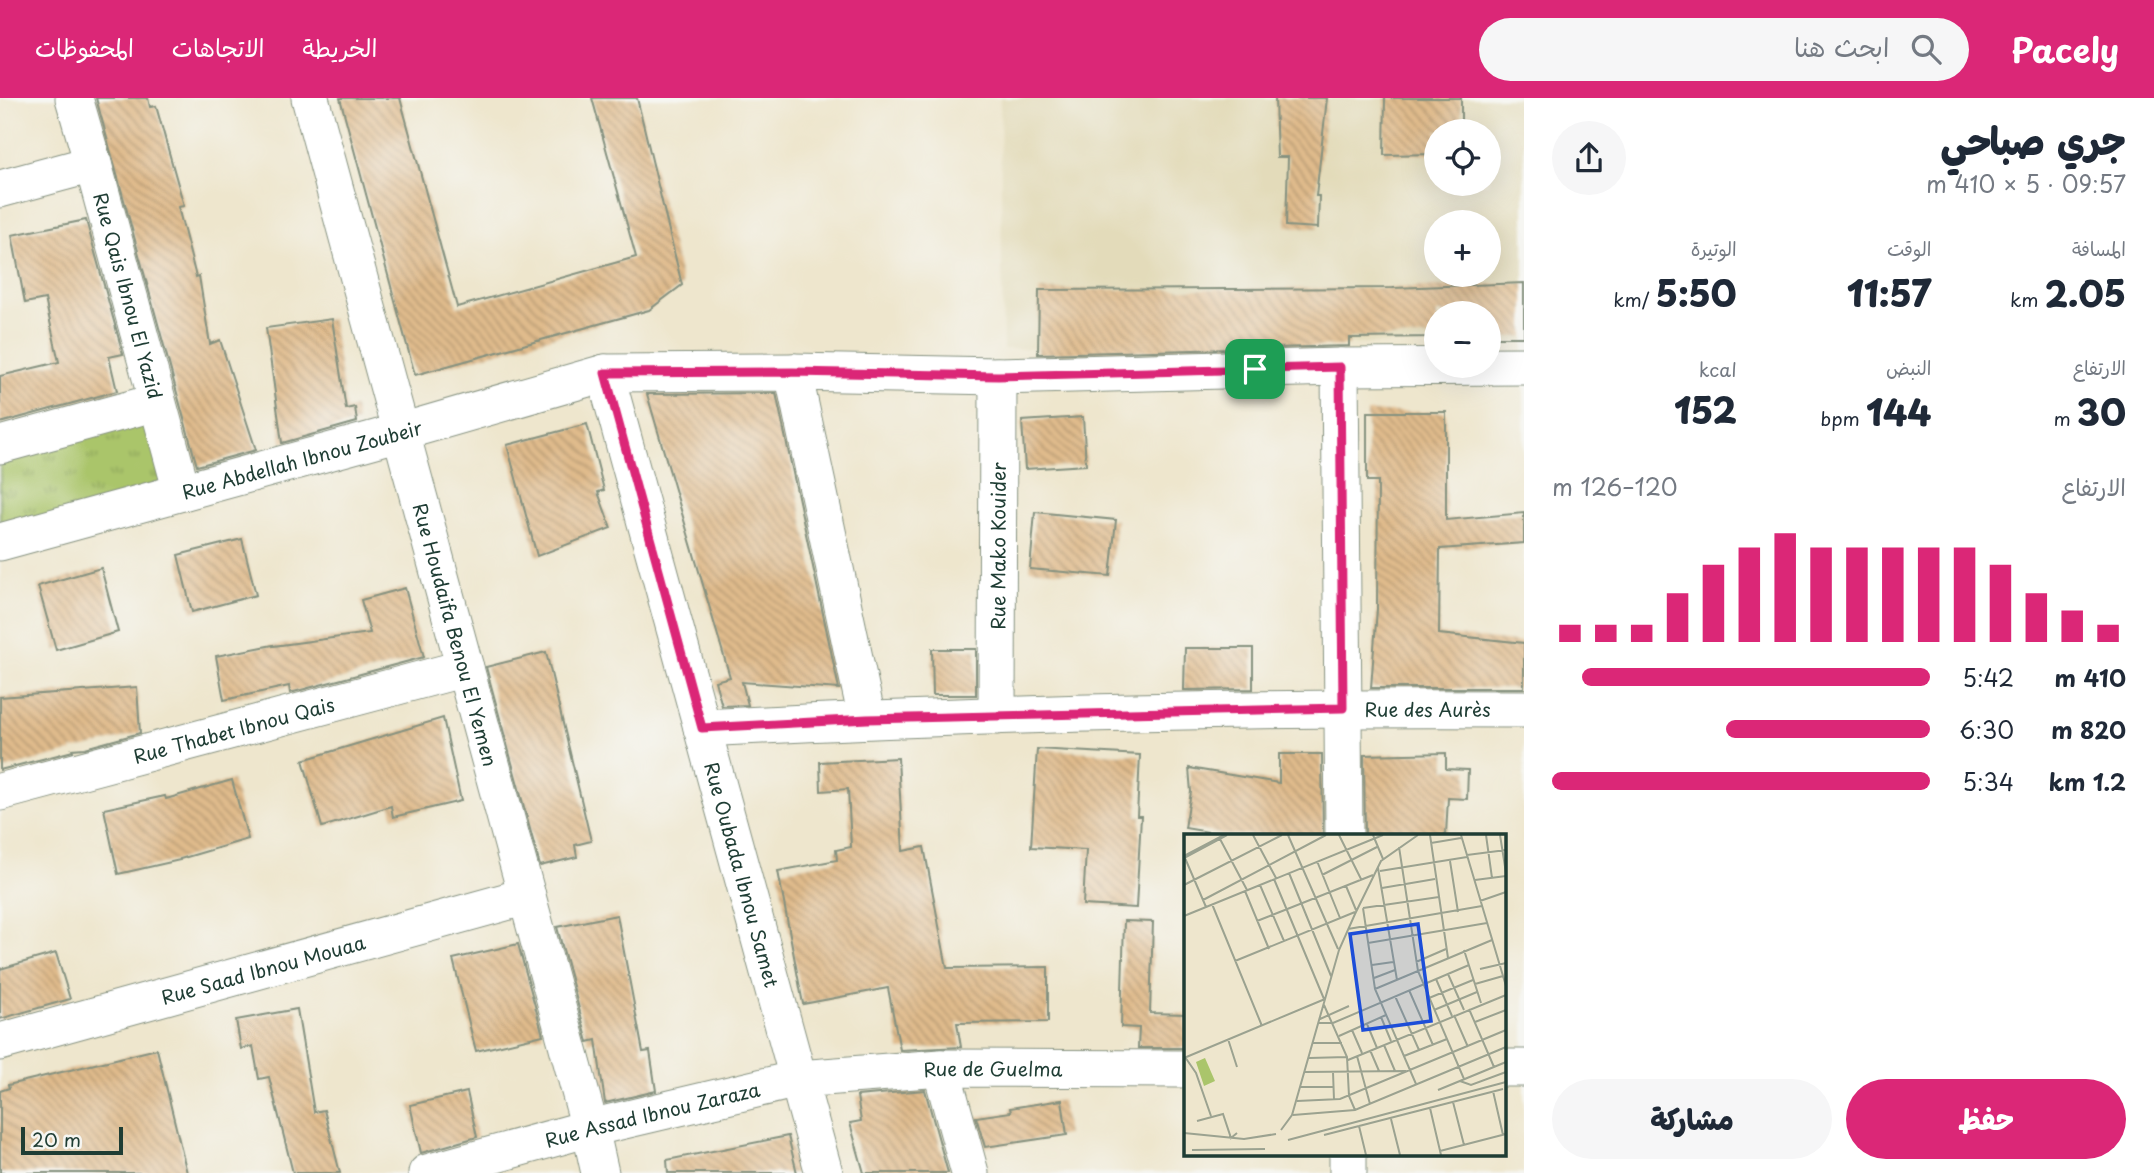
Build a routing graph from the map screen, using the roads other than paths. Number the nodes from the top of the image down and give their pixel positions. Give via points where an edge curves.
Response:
1 (74, 98) edge
2 (310, 98) edge
3 (93, 164) junction
4 (0, 189) edge
5 (1524, 366) edge
6 (1340, 367) junction
7 (793, 372) junction
8 (605, 373) junction
9 (998, 376) junction
10 (158, 402) junction
11 (401, 432) junction
12 (0, 445) edge
13 (181, 492) junction
14 (0, 542) edge
15 (465, 668) junction
16 (1343, 708) junction
17 (1524, 709) edge
18 (997, 716) junction
19 (867, 719) junction
20 (702, 728) junction
21 (0, 792) edge
22 (1344, 834) edge
23 (527, 896) junction
24 (0, 1041) edge
25 (941, 1068) junction
26 (1524, 1068) edge
27 (1184, 1069) edge
28 (1506, 1069) edge
29 (798, 1079) junction
30 (590, 1128) junction
31 (427, 1173) edge
32 (600, 1173) edge
33 (824, 1173) edge
34 (970, 1173) edge

1 - 3 street, Rue Qais Ibnou El Yazid
2 - 11 street, Rue Houdaifa Benou El Yemen
3 - 4 street
3 - 10 street, Rue Qais Ibnou El Yazid
5 - 6 street, Rue Abdellah Ibnou Zoubeir
6 - 9 street, Rue Abdellah Ibnou Zoubeir
6 - 16 street
7 - 8 street, Rue Abdellah Ibnou Zoubeir
7 - 9 street, Rue Abdellah Ibnou Zoubeir
7 - 19 street
8 - 11 street, Rue Abdellah Ibnou Zoubeir
8 - 20 street, Rue Oubada Ibnou Samet
9 - 18 street, Rue Mako Kouider
10 - 12 street
10 - 13 street, Rue Qais Ibnou El Yazid
11 - 13 street, Rue Abdellah Ibnou Zoubeir
11 - 15 street, Rue Houdaifa Benou El Yemen
13 - 14 street, Rue Abdellah Ibnou Zoubeir
15 - 21 street, Rue Thabet Ibnou Qais
15 - 23 street, Rue Houdaifa Benou El Yemen
16 - 17 street, Rue des Aurès
16 - 18 street, Rue des Aurès
16 - 22 street
18 - 19 street, Rue des Aurès
19 - 20 street, Rue des Aurès
20 - 29 street, Rue Oubada Ibnou Samet
23 - 24 street, Rue Saad Ibnou Mouaa
23 - 30 street, Rue Houdaifa Benou El Yemen
25 - 27 street, Rue de Guelma
25 - 29 street, Rue de Guelma
25 - 34 street
26 - 28 street
29 - 30 street, Rue Assad Ibnou Zaraza
29 - 33 street, Rue Oubada Ibnou Samet
30 - 31 street, Rue Assad Ibnou Zaraza
30 - 32 street, Rue Houdaifa Benou El Yemen

